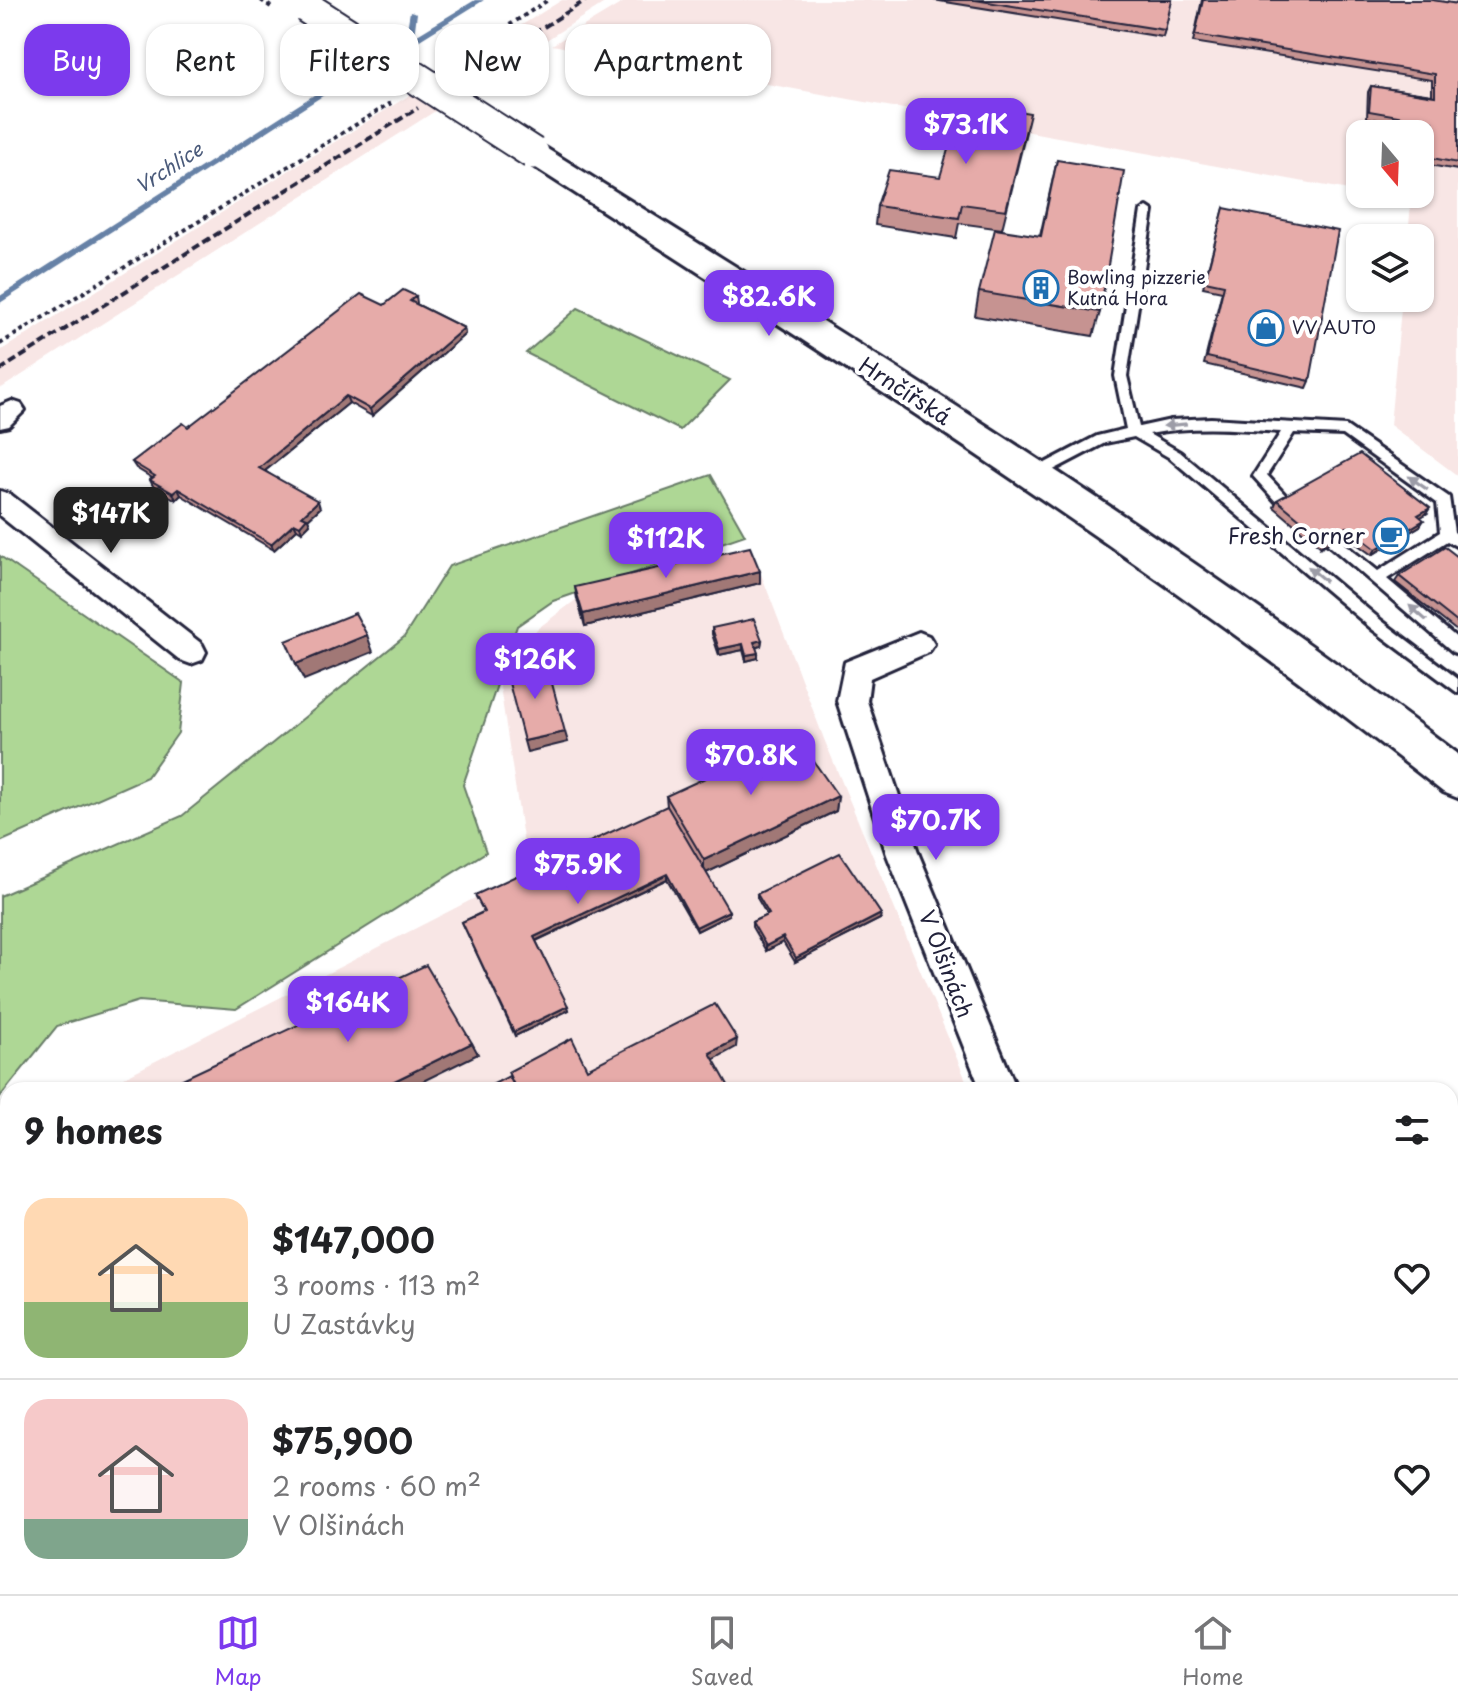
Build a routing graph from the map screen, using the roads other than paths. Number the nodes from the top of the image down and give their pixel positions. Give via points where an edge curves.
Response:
1 (301, 3) edge
2 (1147, 211) dead end
3 (1290, 428) junction
4 (1133, 431) junction
5 (1035, 474) junction
6 (0, 501) edge
7 (1284, 501) edge
8 (1453, 538) edge
9 (1331, 541) edge
10 (1377, 578) junction
11 (919, 644) dead end
12 (1458, 648) edge
13 (191, 652) dead end
14 (1458, 687) edge
15 (1458, 779) edge
16 (996, 1082) edge

1 - 5 main road, Hrnčířská, bridge
2 - 4 lane via 1121,376
3 -> 4 lane via 1211,423
3 - 7 lane via 1260,476
8 -> 3 lane via 1444,501 1346,431
4 - 5 lane via 1102,439
14 -> 4 lane via 1175,455
5 - 15 main road, Hrnčířská via 1241,613
6 - 13 street
8 - 10 lane
9 - 10 lane
12 -> 10 lane
11 - 16 street, V Olšinách via 856,671 852,701 903,855

